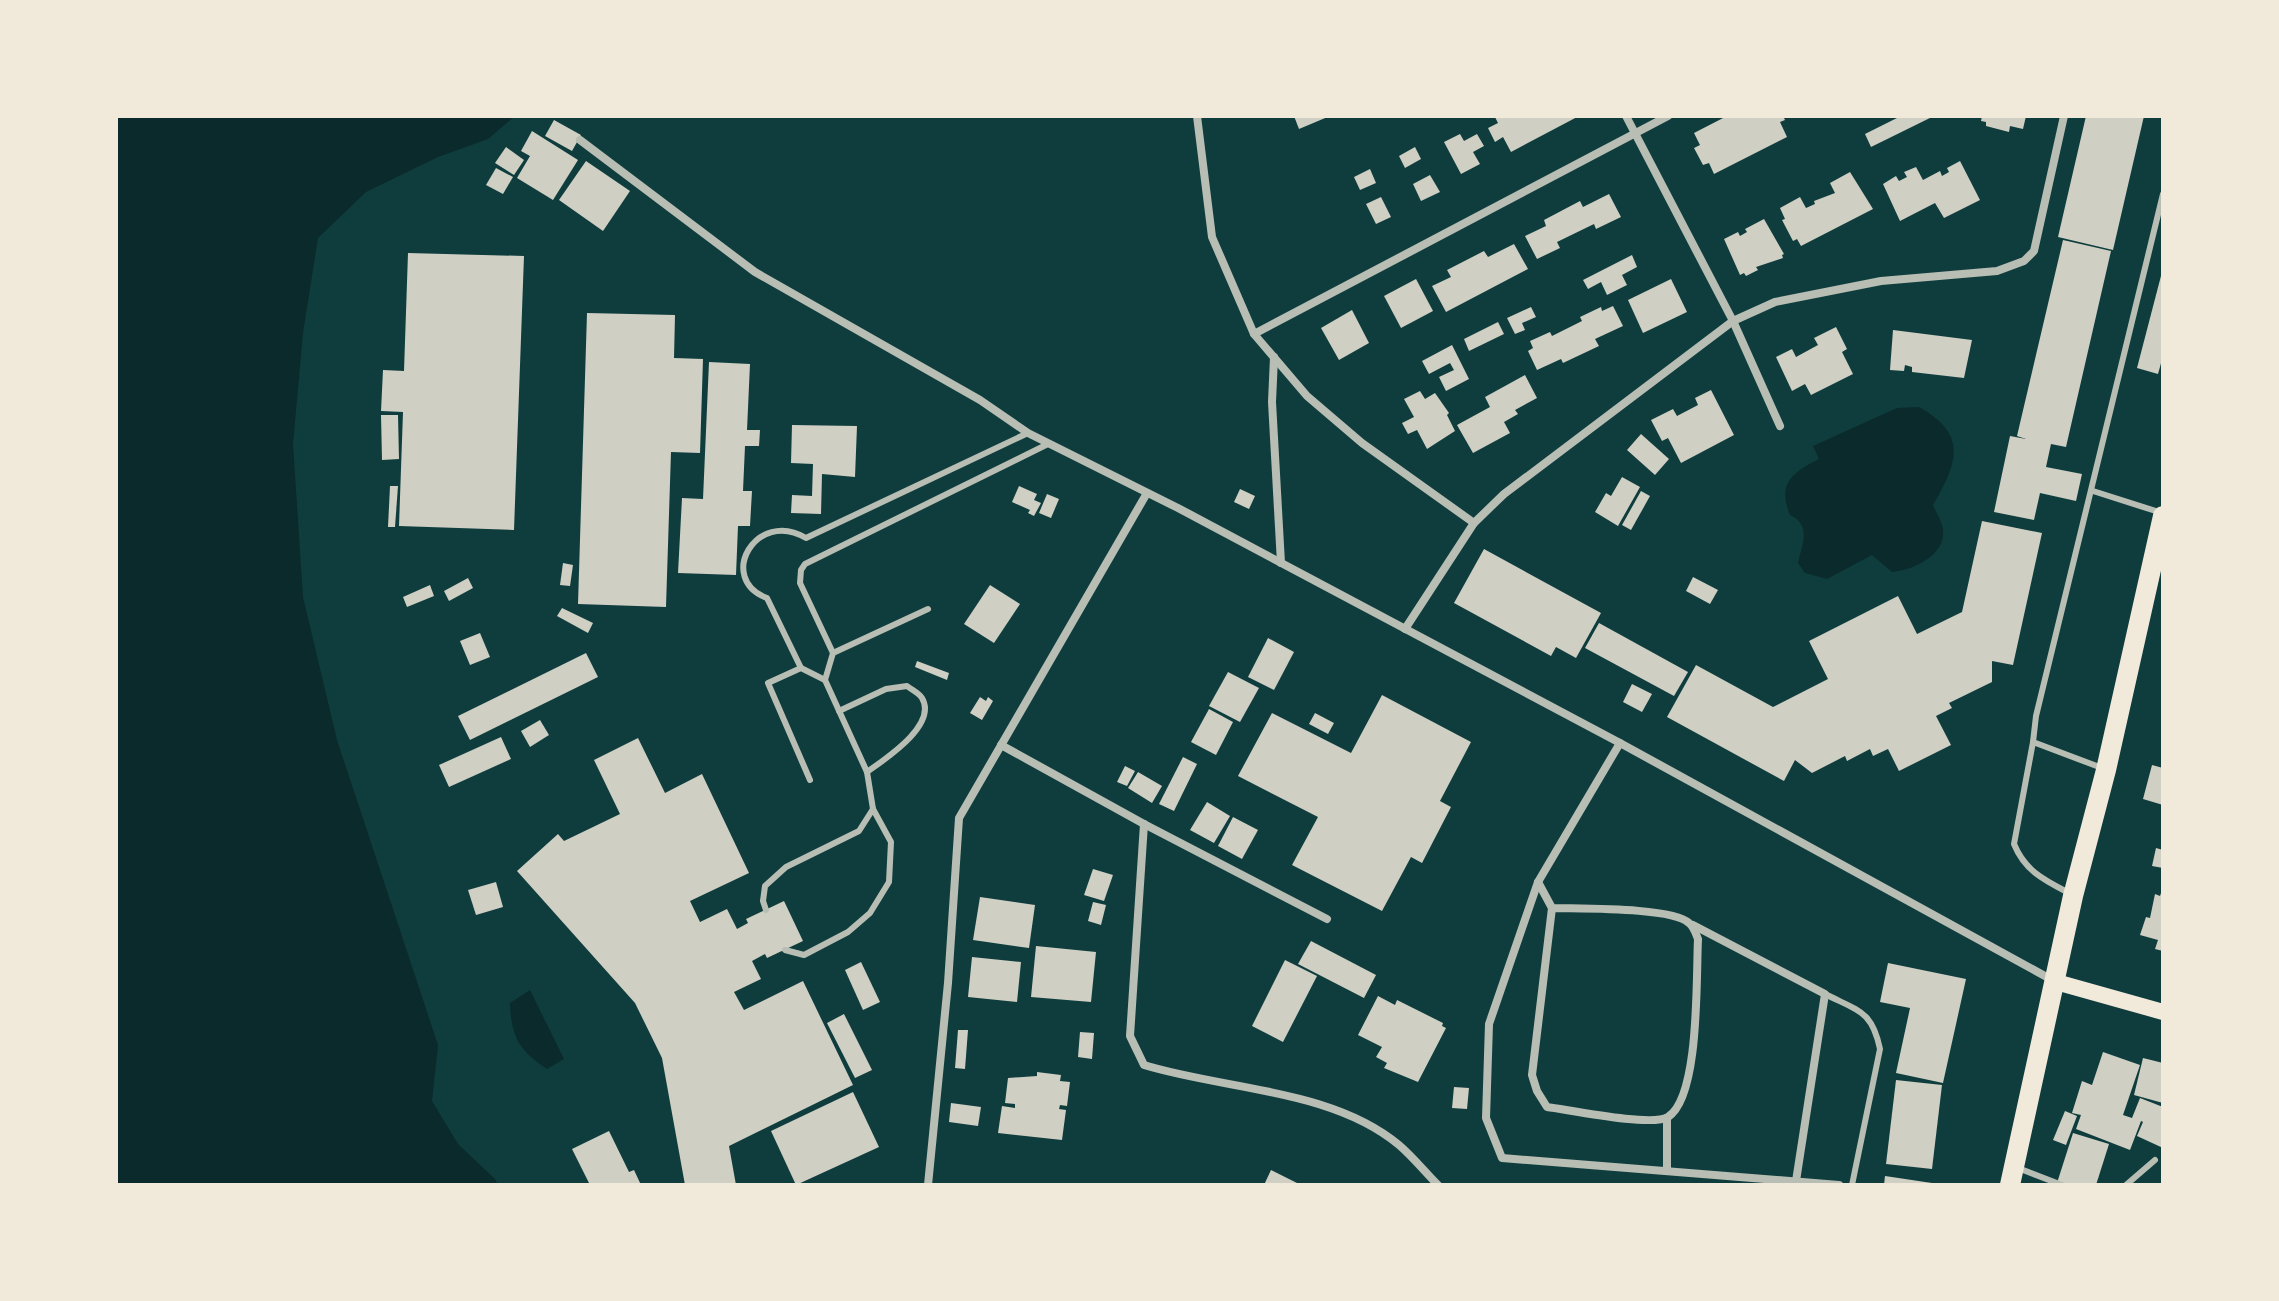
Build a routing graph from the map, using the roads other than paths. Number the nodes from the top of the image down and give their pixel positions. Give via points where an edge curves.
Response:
1 (1197, 116) edge
2 (1626, 116) edge
3 (1668, 116) edge
4 (2064, 116) edge
5 (1636, 135) junction
6 (580, 140) dead end
7 (2163, 194) edge
8 (1733, 321) junction
9 (1254, 334) junction
10 (1274, 357) junction
11 (1780, 426) dead end
12 (1028, 433) junction
13 (1048, 444) junction
14 (2093, 491) junction
15 (1147, 493) junction
16 (2163, 515) edge
17 (1474, 523) junction
18 (1281, 563) junction
19 (928, 609) dead end
20 (1405, 629) junction
21 (833, 653) junction
22 (801, 668) junction
23 (825, 680) junction
24 (839, 711) junction
25 (2033, 742) junction
26 (1620, 743) junction
27 (1001, 745) junction
28 (2106, 770) junction
29 (867, 772) junction
30 (810, 780) dead end
31 (873, 809) junction
32 (1144, 824) junction
33 (1538, 882) junction
34 (2073, 896) junction
35 (1552, 908) junction
36 (766, 910) dead end
37 (1327, 919) dead end
38 (1692, 924) junction
39 (785, 950) dead end
40 (2056, 982) junction
41 (1825, 994) junction
42 (2163, 1012) edge
43 (1667, 1118) junction
44 (2155, 1160) dead end
45 (1667, 1170) junction
46 (2012, 1176) edge
47 (1796, 1181) junction
48 (928, 1185) edge
49 (1438, 1185) edge
50 (1839, 1185) edge
51 (1852, 1185) edge
52 (2062, 1185) edge
53 (2126, 1185) edge

1 - 9 street via 1212,237
2 - 5 street
3 - 5 street
4 - 8 street via 2034,251 2024,261 1997,271 1881,281 1775,302
5 - 8 street
5 - 9 street
6 - 12 street via 755,272 980,400
7 - 14 lane
8 - 11 street
8 - 17 street via 1504,494
9 - 10 street
10 - 17 street via 1307,396 1362,443
10 - 18 street
12 - 13 street
12 - 22 lane via 806,538 777,530 757,538 743,564 747,584 767,598
13 - 15 street
13 - 21 lane via 805,564 800,583
14 - 16 lane
14 - 25 lane
15 - 18 street
15 - 27 street
16 - 28 main road
17 - 20 street
18 - 20 street
19 - 21 lane
20 - 26 street
21 - 23 lane
22 - 23 lane
22 - 30 lane via 768,683
23 - 24 lane
24 - 29 lane
24 - 29 lane via 886,689 907,686 921,696 926,708 905,745
25 - 28 lane
25 - 34 lane via 2014,844 2031,872
26 - 33 street
26 - 40 street
27 - 32 street
27 - 48 street via 959,818
28 - 34 main road
29 - 31 lane
31 - 36 lane via 859,831 786,867 765,886
31 - 39 lane via 891,842 889,882 877,903 848,932 823,946 804,955
32 - 37 street
32 - 49 street via 1130,1036 1144,1065 1319,1102 1399,1145
33 - 35 street
33 - 45 street via 1489,1024 1486,1118 1502,1158
34 - 40 main road
35 - 38 street via 1661,913
35 - 43 street via 1532,1075 1537,1091 1547,1107 1644,1121
38 - 41 street
38 - 43 street via 1698,939 1691,1072 1683,1102
40 - 42 main road
40 - 46 main road
41 - 47 street
41 - 51 lane via 1865,1015 1876,1027 1880,1049
43 - 45 street
44 - 53 lane
45 - 47 street
46 - 52 lane
47 - 50 street

